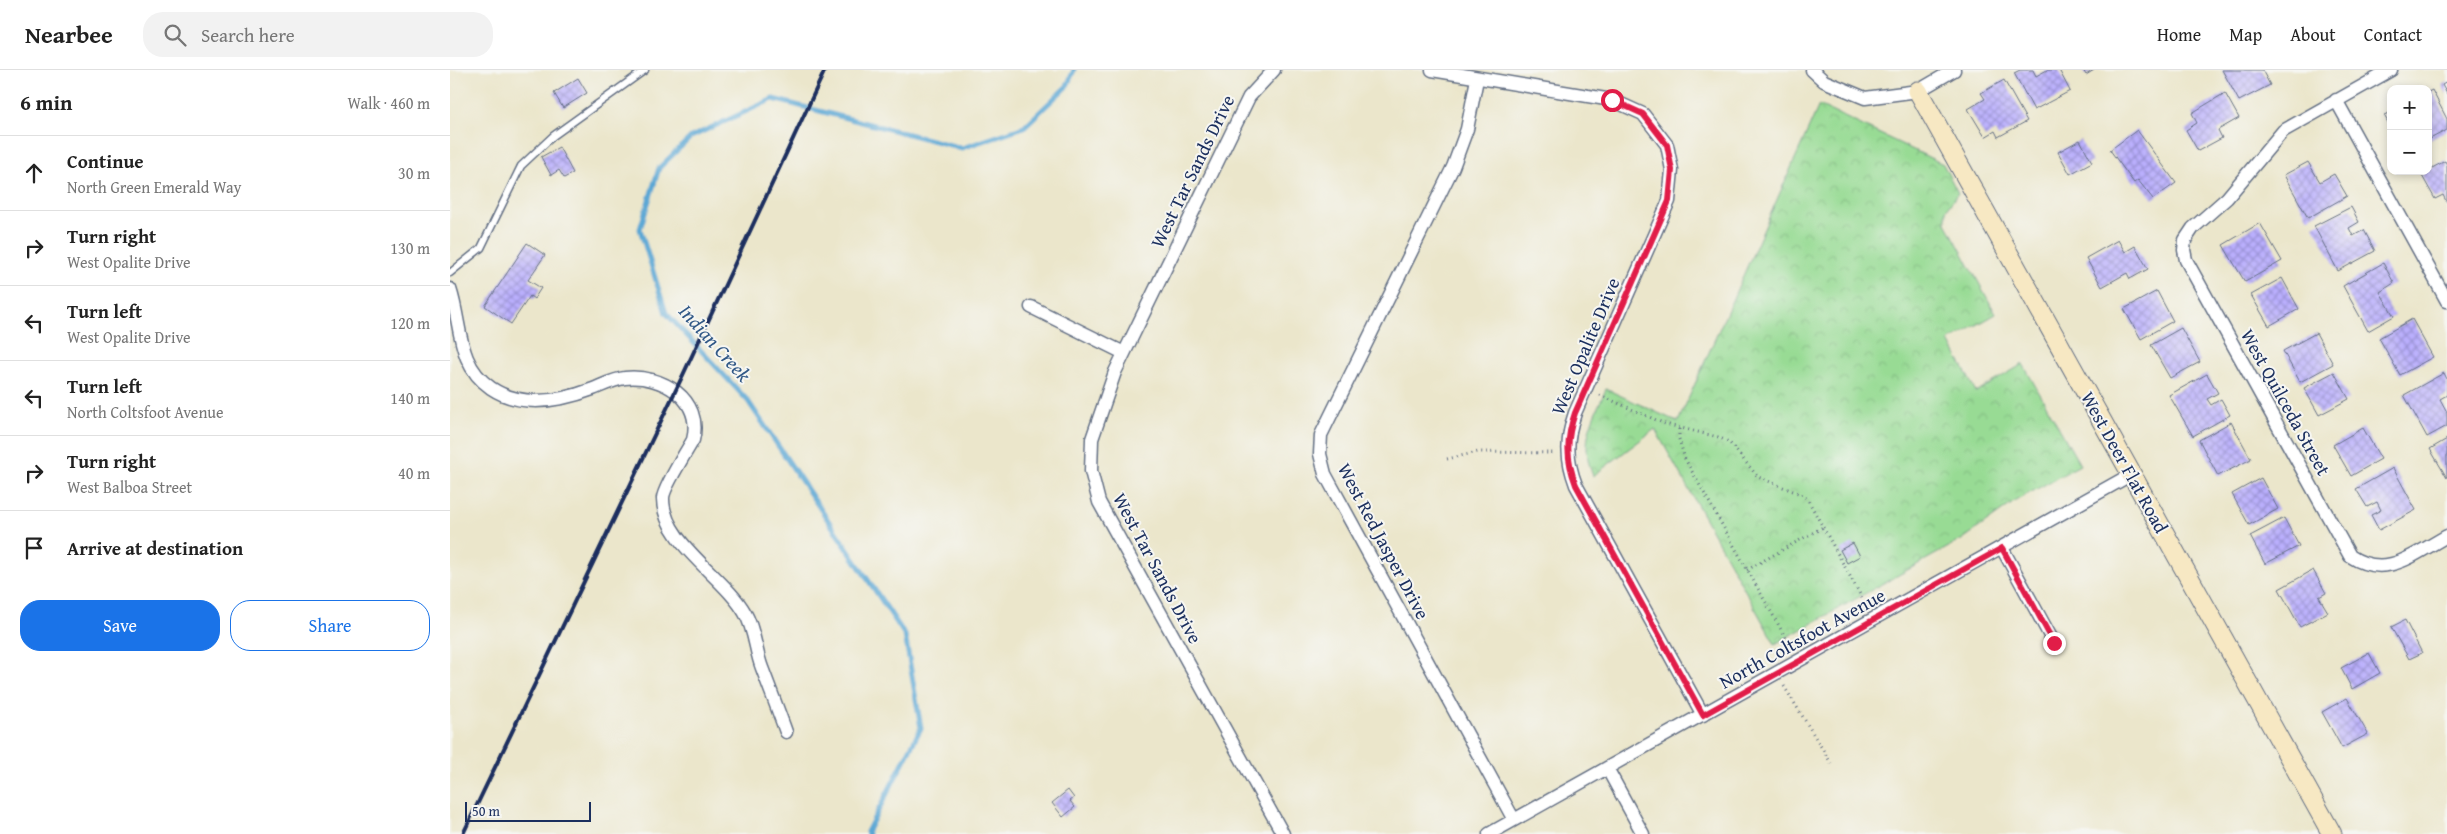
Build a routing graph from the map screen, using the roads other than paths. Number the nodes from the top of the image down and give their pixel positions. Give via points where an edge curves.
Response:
1 (644, 70) edge
2 (1274, 70) edge
3 (1432, 70) edge
4 (1812, 70) edge
5 (1954, 70) edge
6 (2391, 70) edge
7 (1477, 79) junction
8 (1918, 91) junction
9 (2336, 100) junction
10 (450, 273) edge
11 (450, 290) edge
12 (2447, 301) edge
13 (1031, 307) dead end
14 (1124, 353) junction
15 (2132, 474) junction
16 (2447, 536) edge
17 (2002, 548) junction
18 (2054, 643) dead end
19 (1703, 715) junction
20 (786, 732) dead end
21 (1606, 768) junction
22 (1514, 820) junction
23 (1283, 834) edge
24 (1489, 834) edge
25 (1643, 834) edge
26 (2332, 834) edge

1 - 10 lane via 553,136 521,166 480,248
2 - 14 street, West Tar Sands Drive via 1249,97
3 - 7 street
4 - 8 street via 1824,81 1865,98
5 - 8 street
6 - 9 street
7 - 19 street, West Opalite Drive via 1612,100 1643,114 1667,145 1672,170 1669,201 1575,413 1566,452 1576,485
7 - 22 street, West Red Jasper Drive via 1467,130 1453,167 1321,435 1320,454 1324,474
8 - 15 street, West Deer Flat Road
9 - 12 street
9 - 16 street, West Quilceda Street via 2282,131 2227,198 2193,228 2185,240 2186,260 2350,556 2374,567 2386,567
11 - 20 street via 469,364 491,388 518,400 553,400 624,378 653,379 686,398 695,430 693,440 663,496 666,517 674,534 730,590 746,614
13 - 14 street
14 - 23 street, West Tar Sands Drive via 1092,440 1090,470 1099,502
15 - 17 street, North Coltsfoot Avenue
15 - 26 street, West Deer Flat Road
17 - 18 street
17 - 19 street, North Coltsfoot Avenue
19 - 21 street, North Coltsfoot Avenue
21 - 22 street, North Coltsfoot Avenue
21 - 25 street
22 - 24 street, North Coltsfoot Avenue

